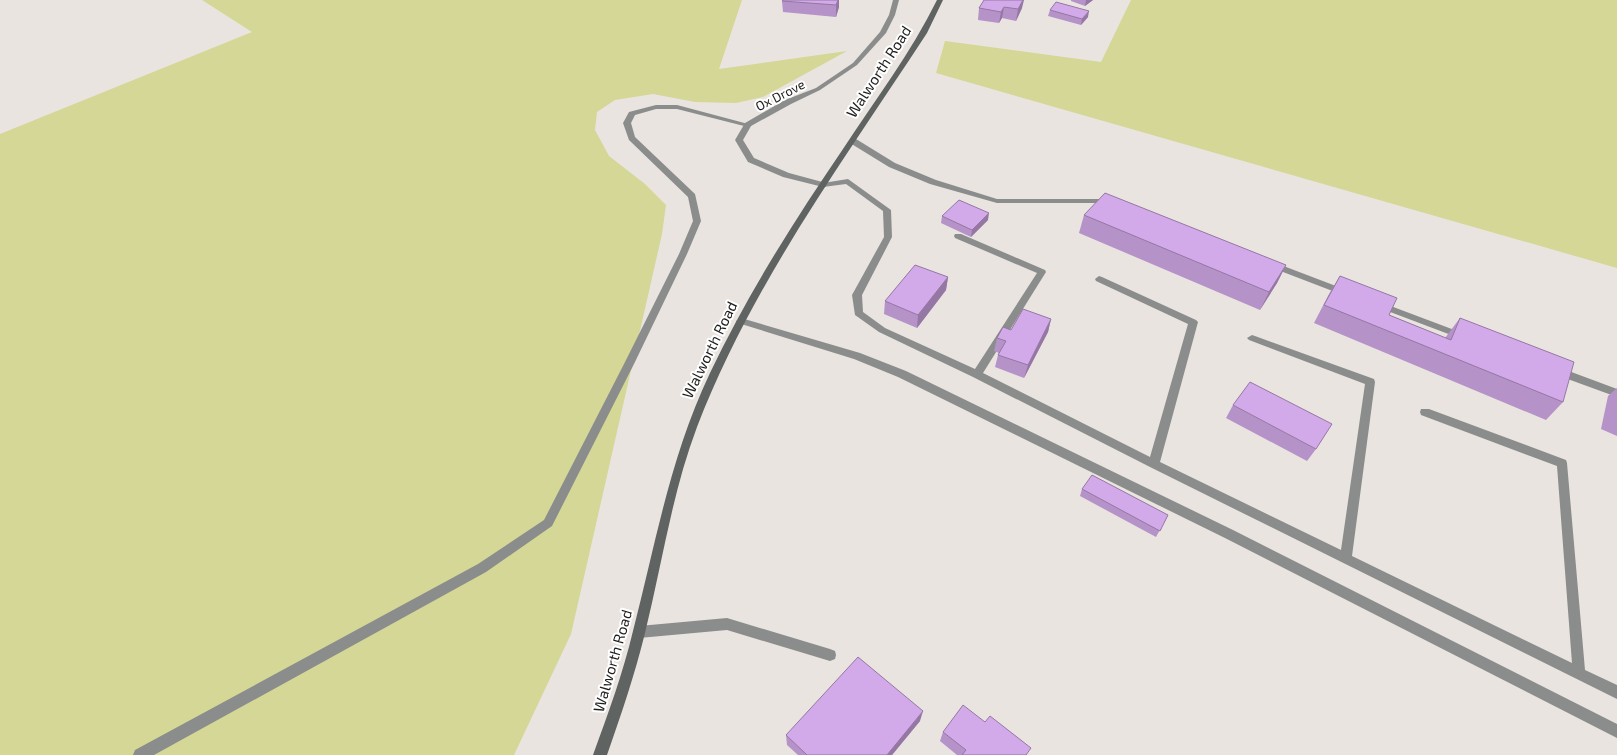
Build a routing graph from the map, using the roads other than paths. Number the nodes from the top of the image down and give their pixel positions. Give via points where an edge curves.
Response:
1 (896, 0) edge
2 (940, 0) edge
3 (748, 125) junction
4 (853, 142) junction
5 (823, 185) junction
6 (1121, 209) edge
7 (958, 236) dead end
8 (1262, 261) edge
9 (1099, 279) dead end
10 (1358, 297) edge
11 (1373, 302) edge
12 (740, 321) junction
13 (1252, 338) dead end
14 (1469, 338) edge
15 (1550, 368) edge
16 (976, 374) junction
17 (1617, 393) edge
18 (1425, 412) dead end
19 (1154, 464) junction
20 (1346, 558) junction
21 (639, 632) junction
22 (830, 655) dead end
23 (1579, 673) junction
24 (1617, 692) edge
25 (1617, 731) edge
26 (140, 755) edge
27 (600, 755) edge

1 - 3 street, Ox Drove via 883,33 855,64 818,89 788,102
2 - 4 street, Walworth Road via 924,33
3 - 5 street, Ox Drove via 739,140 751,160 786,175
3 - 26 street via 678,107 656,107 632,114 627,124 632,138 692,196 697,221 684,254 548,523 482,568
4 - 5 street, Walworth Road
4 - 6 street via 892,165 933,182 997,201 1098,201
5 - 12 street, Walworth Road via 776,257
5 - 16 street via 848,181 886,210 888,237 857,294 858,313 882,330
7 - 16 street via 1042,272
8 - 10 street
9 - 19 street via 1193,322
11 - 14 street
12 - 21 street, Walworth Road via 715,370 691,428 670,496
12 - 25 street via 857,356 902,374 1229,534
13 - 20 street via 1370,382
15 - 17 street
16 - 19 street
18 - 23 street via 1562,463
19 - 20 street
20 - 23 street
21 - 22 street via 727,624
21 - 27 street, Walworth Road via 624,690
23 - 24 street

